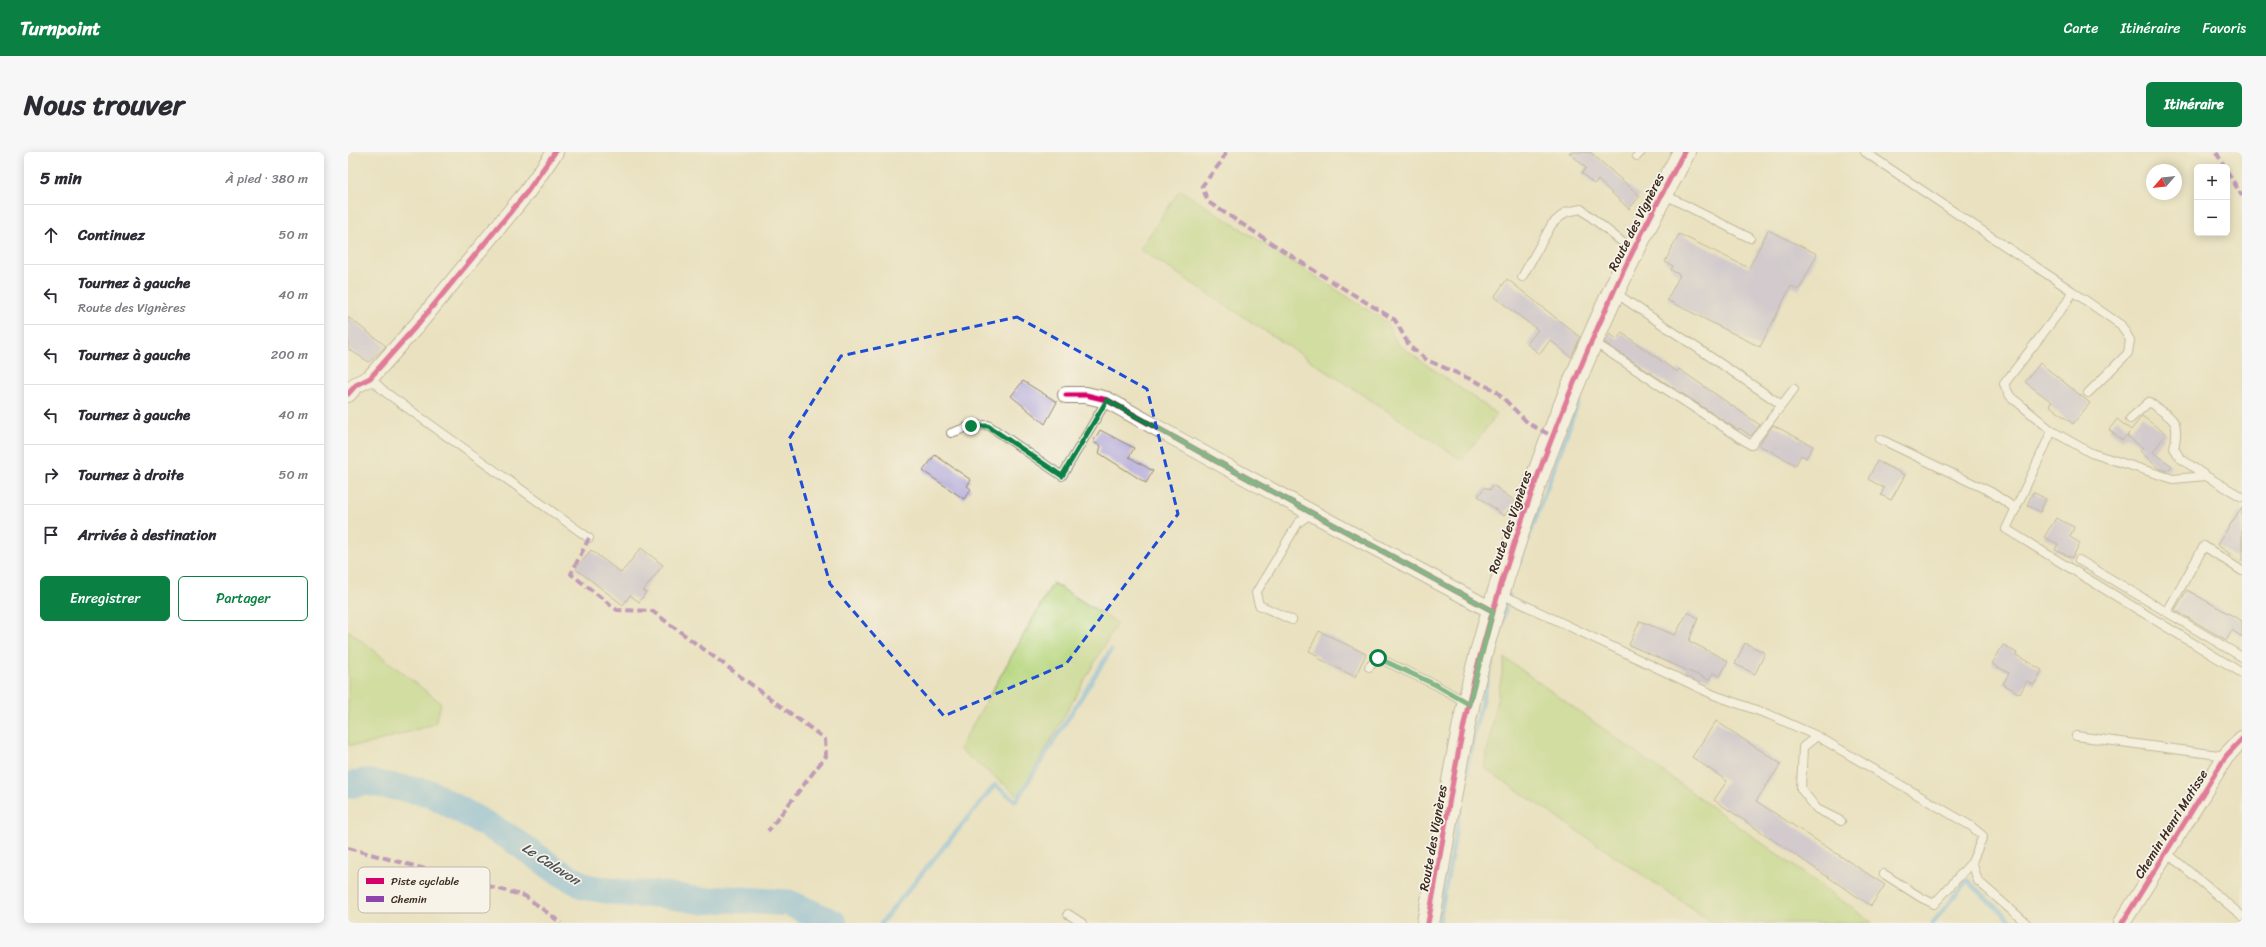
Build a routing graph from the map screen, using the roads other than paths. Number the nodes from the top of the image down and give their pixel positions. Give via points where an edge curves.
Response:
1 (555, 152) edge
2 (1684, 152) edge
3 (1865, 152) edge
4 (1662, 194) junction
5 (1750, 238) dead end
6 (1633, 250) junction
7 (1522, 277) dead end
8 (1614, 291) junction
9 (2072, 291) junction
10 (1592, 340) junction
11 (370, 378) junction
12 (1794, 390) dead end
13 (2088, 393) dead end
14 (348, 394) edge
15 (1066, 395) dead end
16 (1107, 400) junction
17 (1782, 405) junction
18 (2130, 420) dead end
19 (2052, 431) junction
20 (951, 434) dead end
21 (1880, 439) dead end
22 (2206, 476) junction
23 (2242, 497) edge
24 (2016, 509) junction
25 (1311, 513) junction
26 (589, 538) dead end
27 (2079, 560) dead end
28 (2242, 571) edge
29 (1496, 602) junction
30 (2167, 612) junction
31 (1292, 620) dead end
32 (2242, 657) edge
33 (1369, 667) dead end
34 (2242, 673) edge
35 (1469, 704) junction
36 (1817, 736) junction
37 (2076, 736) dead end
38 (2242, 739) edge
39 (2226, 756) junction
40 (1841, 821) dead end
41 (2167, 853) junction
42 (1972, 862) junction
43 (1884, 874) dead end
44 (1068, 914) dead end
45 (2242, 916) edge
46 (1082, 923) edge
47 (1428, 923) edge
48 (2026, 923) edge
49 (2122, 923) edge

1 - 11 street via 504,221
2 - 4 street, Route des Vignères
3 - 9 lane
4 - 5 lane
4 - 6 street, Route des Vignères
6 - 7 lane via 1581,209 1566,212 1552,224
6 - 8 street, Route des Vignères
8 - 10 street, Route des Vignères
8 - 17 lane
9 - 13 lane via 2121,325 2130,340 2128,353
9 - 19 lane via 2067,302 2004,384 2010,396
10 - 17 lane via 1751,445
10 - 29 street, Route des Vignères via 1552,436
11 - 14 street
11 - 26 lane via 385,392
12 - 17 lane
15 - 16 street via 1086,395
16 - 20 lane via 1062,476 988,426 971,426
16 - 25 street
18 - 22 lane via 2149,402 2174,420 2178,430 2174,448 2180,458
19 - 22 lane via 2091,453 2173,479
19 - 24 lane
21 - 24 lane via 1990,492
22 - 23 lane
24 - 34 lane via 2006,529
25 - 29 street
25 - 31 lane via 1298,523 1256,593 1259,605
27 - 30 lane
28 - 30 lane via 2204,546
29 - 35 street, Route des Vignères
29 - 36 lane
30 - 32 lane
33 - 35 lane via 1378,658 1384,660
35 - 47 street, Route des Vignères
36 - 40 lane via 1803,747 1801,789 1816,809
36 - 42 lane via 1971,826 1983,836
37 - 39 lane
38 - 39 street, Chemin Henri Matisse
39 - 41 street, Chemin Henri Matisse
41 - 45 lane
41 - 49 street, Chemin Henri Matisse
42 - 43 lane via 1934,904
42 - 48 lane via 1978,881
44 - 46 lane

